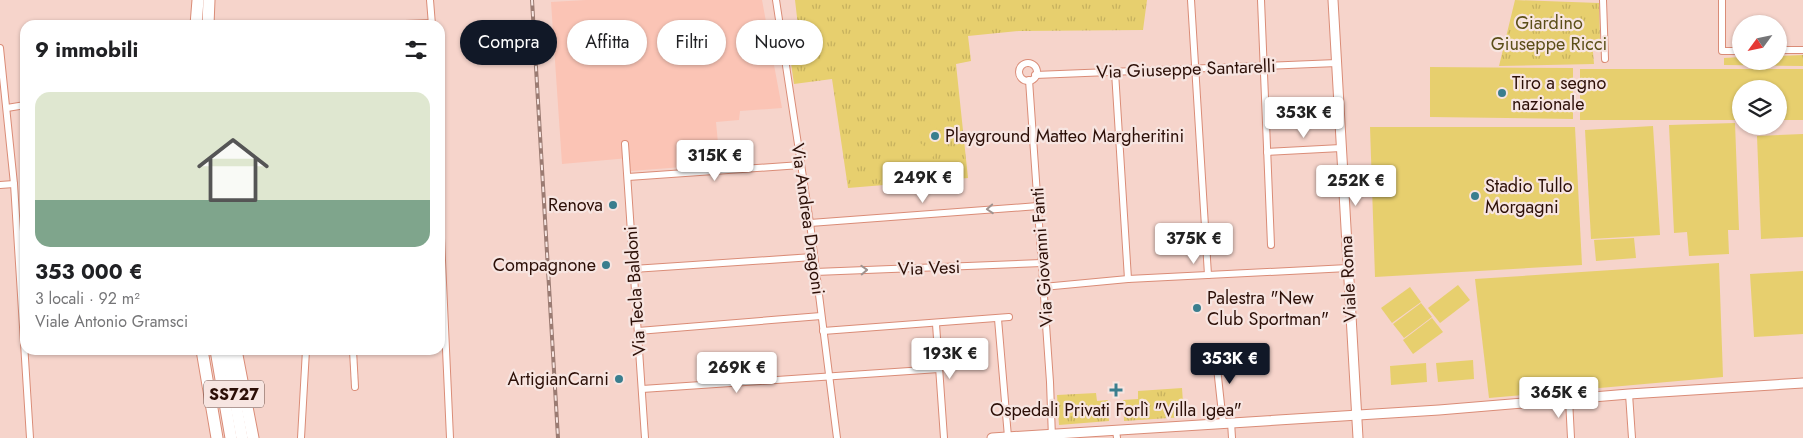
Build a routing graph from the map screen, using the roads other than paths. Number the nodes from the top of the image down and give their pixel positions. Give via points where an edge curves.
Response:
1 (198, 0) edge
2 (209, 0) edge
3 (430, 0) edge
4 (776, 0) edge
5 (1192, 0) edge
6 (1261, 0) edge
7 (1333, 0) edge
8 (1603, 0) edge
9 (1722, 0) edge
10 (196, 20) edge
11 (208, 20) edge
12 (431, 20) edge
13 (0, 48) edge
14 (1788, 50) edge
15 (1803, 50) edge
16 (1732, 51) edge
17 (1605, 59) dead end
18 (1336, 64) junction
19 (1264, 66) junction
20 (1195, 69) junction
21 (1115, 72) junction
22 (1036, 75) junction
23 (1029, 80) junction
24 (20, 107) edge
25 (7, 108) junction
26 (625, 144) dead end
27 (1341, 148) junction
28 (1267, 152) junction
29 (801, 165) junction
30 (628, 178) junction
31 (14, 184) junction
32 (0, 185) edge
33 (1038, 206) junction
34 (810, 223) junction
35 (1271, 245) dead end
36 (814, 257) junction
37 (1042, 263) junction
38 (1348, 268) junction
39 (633, 269) junction
40 (815, 272) junction
41 (1208, 275) junction
42 (20, 279) edge
43 (1128, 279) junction
44 (1044, 287) junction
45 (821, 316) junction
46 (1009, 317) dead end
47 (998, 319) junction
48 (936, 324) junction
49 (445, 327) edge
50 (638, 331) junction
51 (823, 331) junction
52 (1215, 349) dead end
53 (25, 355) edge
54 (203, 355) edge
55 (217, 355) edge
56 (227, 355) edge
57 (237, 355) edge
58 (306, 355) edge
59 (353, 355) edge
60 (939, 369) junction
61 (830, 377) junction
62 (1803, 383) edge
63 (355, 387) dead end
64 (642, 390) junction
65 (1629, 394) junction
66 (1569, 399) junction
67 (1357, 415) junction
68 (1227, 422) junction
69 (1117, 434) edge
70 (1052, 436) edge
71 (1008, 437) edge
72 (30, 438) edge
73 (217, 438) edge
74 (231, 438) edge
75 (242, 438) edge
76 (253, 438) edge
77 (300, 438) edge
78 (450, 438) edge
79 (645, 438) edge
80 (837, 438) edge
81 (944, 438) edge
82 (992, 438) edge
83 (1232, 438) edge
84 (1358, 438) edge
85 (1571, 438) edge
86 (1632, 438) edge

1 - 10 highway
2 - 11 highway
3 - 12 street
4 - 29 street, Via Andrea Dragoni
5 - 20 street
6 - 19 street
7 - 18 main road, Viale Roma
8 - 17 street
9 - 16 street via 1722,51
13 - 25 street
14 - 15 street
18 - 19 street, Via Giuseppe Santarelli
18 - 27 main road, Viale Roma
19 - 20 street, Via Giuseppe Santarelli
19 - 28 street
20 - 21 street, Via Giuseppe Santarelli
20 - 41 street
21 - 22 street, Via Giuseppe Santarelli
21 - 43 street
22 - 23 street
22 - 23 street via 1031,64 1021,66 1020,76
23 - 33 street, Via Giovanni Fanti
24 - 25 street
25 - 31 street
26 - 30 street, Via Tecla Baldoni
27 - 28 street
27 - 38 main road, Viale Roma
28 - 35 street
29 - 30 street
29 - 34 street, Via Andrea Dragoni
30 - 39 street, Via Tecla Baldoni
31 - 32 street
31 - 42 street
33 -> 34 street
33 - 37 street, Via Giovanni Fanti
34 - 36 street, Via Andrea Dragoni
36 - 39 street
36 - 40 street, Via Andrea Dragoni
40 -> 37 street, Via Vesi
37 - 44 street, Via Giovanni Fanti
38 - 41 street
38 - 67 main road, Viale Roma
39 - 50 street, Via Tecla Baldoni
40 - 45 street, Via Andrea Dragoni
41 - 43 street
43 - 44 street
44 - 70 street, Via Giovanni Fanti
45 - 50 street
45 - 51 street, Via Andrea Dragoni
46 - 47 street
47 - 48 street
47 - 71 street
48 - 51 street
48 - 60 street
49 - 78 street
50 - 64 street, Via Tecla Baldoni
51 - 61 street, Via Andrea Dragoni
52 - 68 street
53 - 72 street
54 - 73 highway
55 - 74 highway, SS727
56 - 75 highway, SS727
57 - 76 highway
58 - 77 street
59 - 63 street
60 - 61 street
60 - 81 street
61 - 64 street
61 - 80 street, Via Andrea Dragoni
62 - 65 main road
64 - 79 street, Via Tecla Baldoni
65 - 66 main road
65 - 86 street
66 - 67 main road
66 - 85 street
67 - 68 main road
67 - 84 main road, Viale Roma
68 - 69 main road
68 - 83 street
69 - 70 main road
70 - 71 main road
71 - 82 main road

